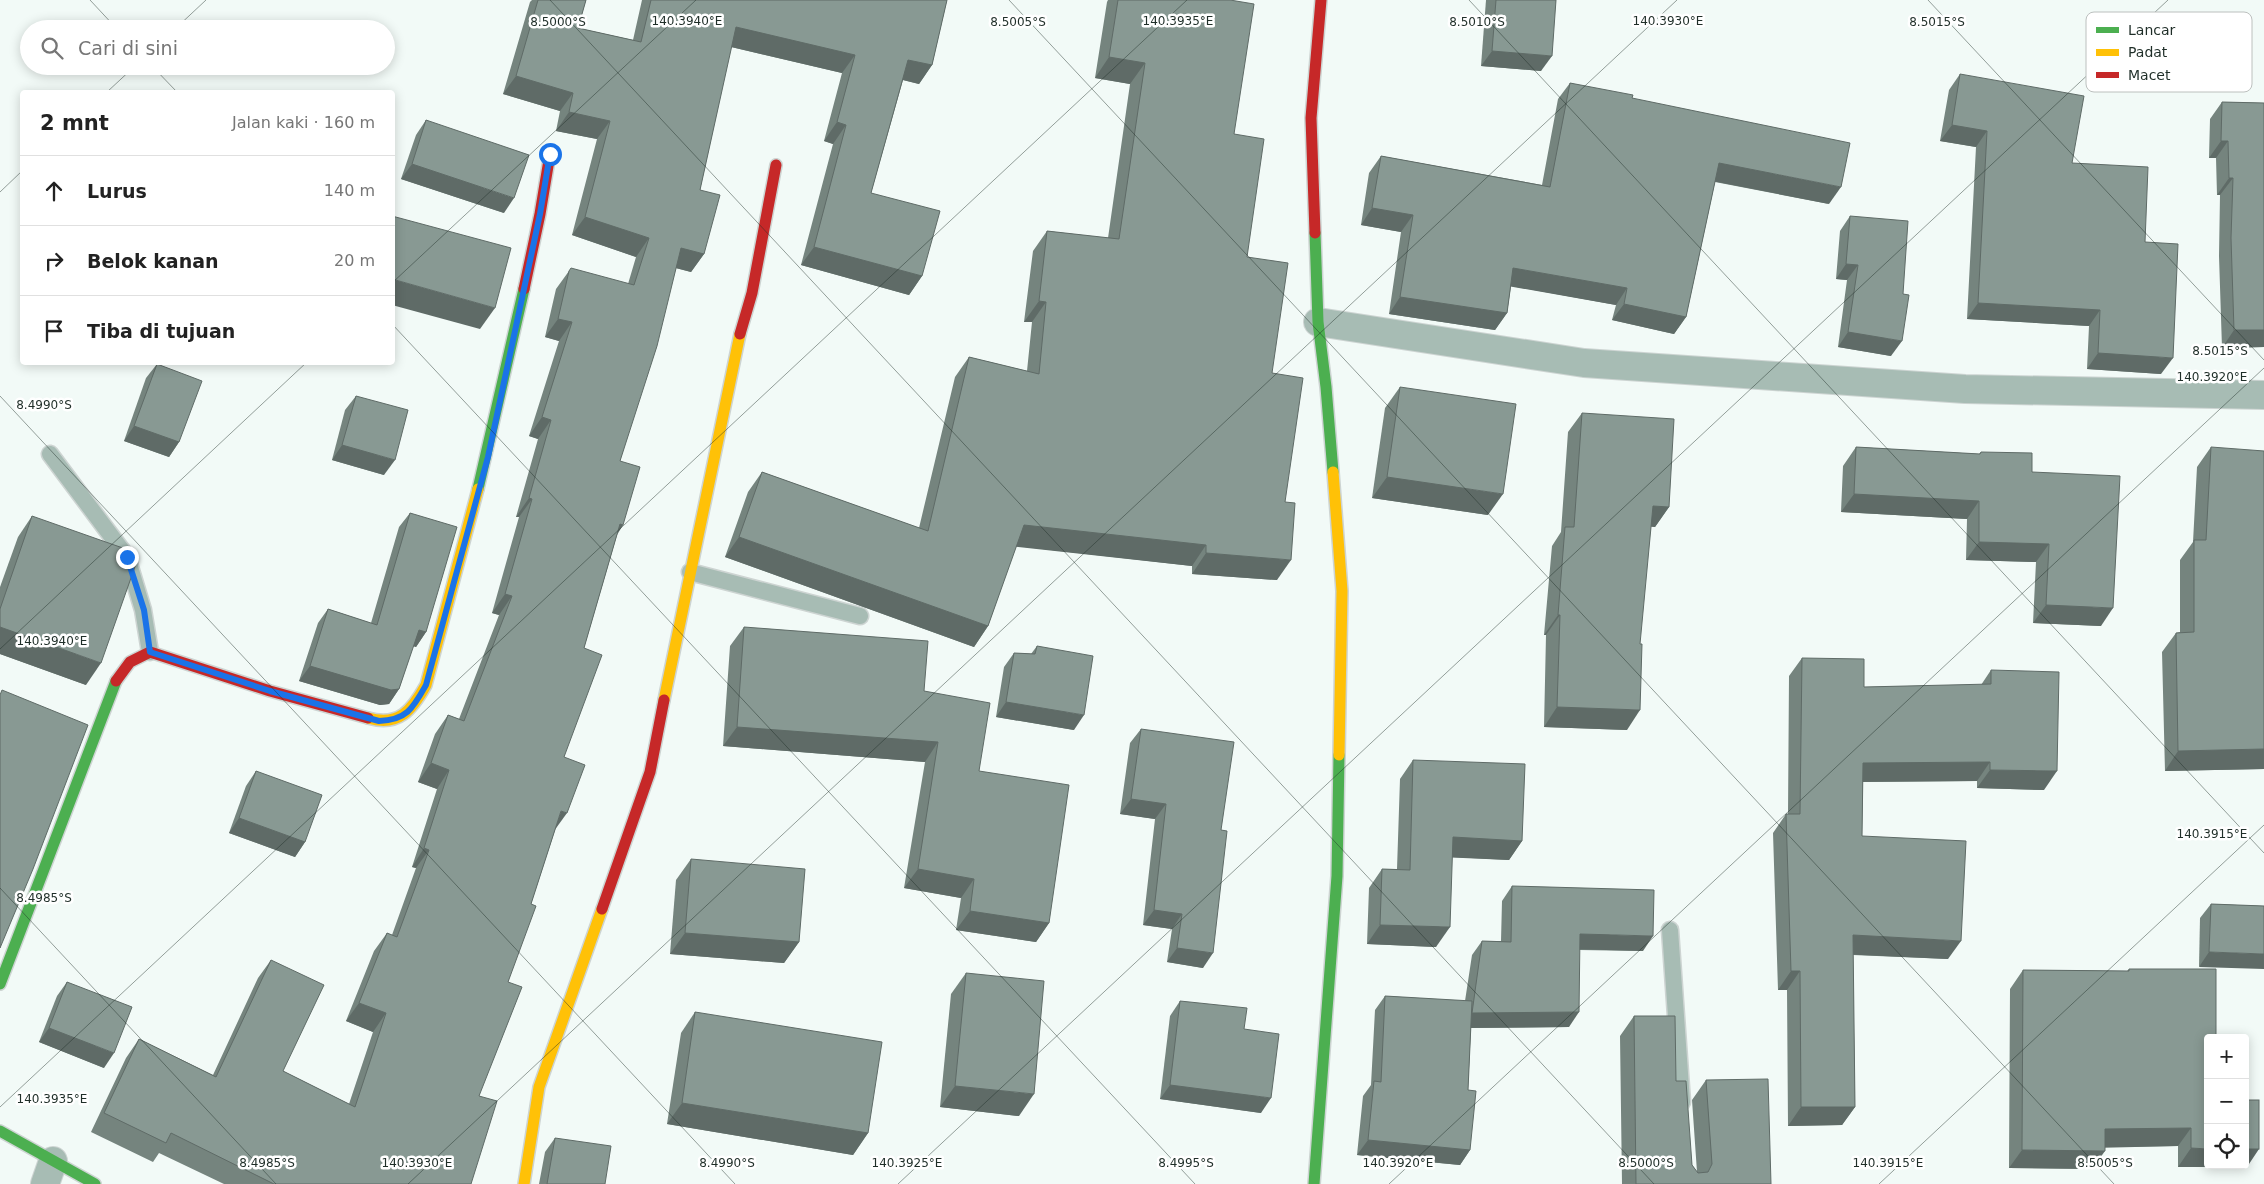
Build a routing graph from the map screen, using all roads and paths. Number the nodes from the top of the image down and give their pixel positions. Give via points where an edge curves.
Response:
1 (1321, 0) edge
2 (550, 154) dead end
3 (776, 165) dead end
4 (1318, 322) junction
5 (2264, 395) edge
6 (50, 454) dead end
7 (690, 572) junction
8 (860, 616) dead end
9 (150, 652) junction
10 (1670, 930) dead end
11 (0, 984) edge
12 (1683, 1116) edge
13 (0, 1130) edge
14 (49, 1172) edge
15 (95, 1184) edge
16 (524, 1184) edge
17 (1314, 1184) edge

1 - 4 street via 1310,118
2 - 9 street via 488,457 426,685 417,701 405,715 379,721 270,691
3 - 7 street via 753,288 738,343
4 - 5 street via 1584,363 1965,389
4 - 17 street via 1342,591 1337,876
6 - 9 lane via 127,557 144,610
7 - 8 lane
7 - 16 street via 650,772 539,1087
9 - 11 street via 126,663 116,680
10 - 12 lane
13 - 14 street
14 - 15 street

